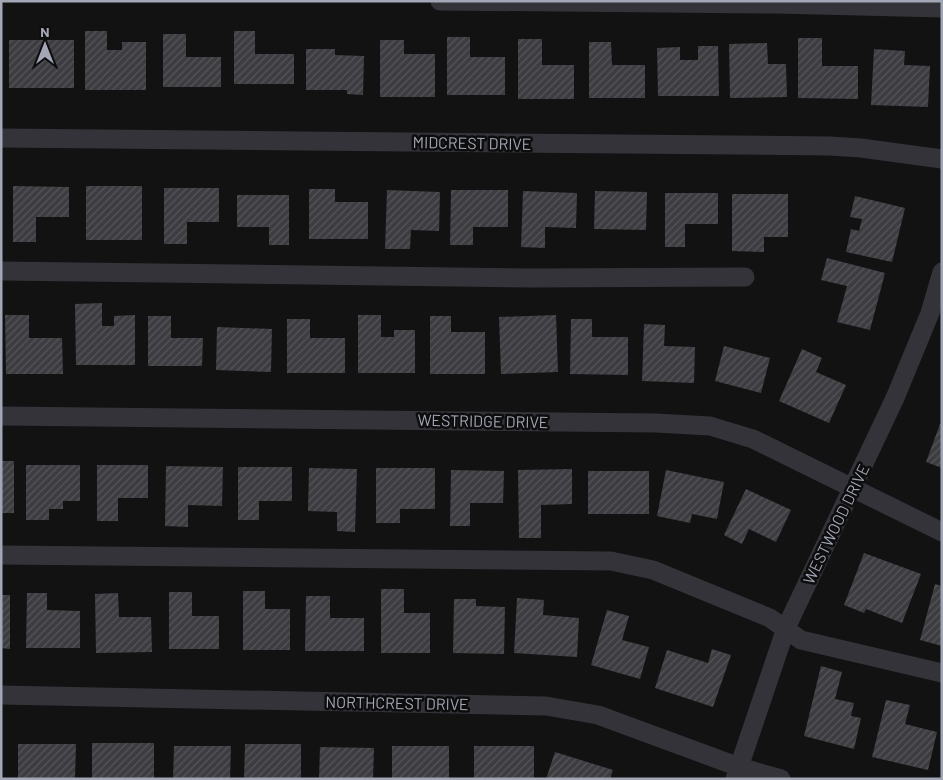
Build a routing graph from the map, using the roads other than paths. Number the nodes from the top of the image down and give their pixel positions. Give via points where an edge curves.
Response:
1 (440, 1) edge
2 (942, 8) edge
3 (1, 138) edge
4 (942, 159) edge
5 (1, 271) edge
6 (942, 272) edge
7 (745, 277) dead end
8 (1, 416) edge
9 (854, 488) junction
10 (942, 532) edge
11 (1, 555) edge
12 (786, 628) junction
13 (942, 673) edge
14 (1, 694) edge
15 (737, 773) edge
16 (781, 779) edge

1 - 2 street
3 - 4 street, MIDCREST DRIVE via 830,146
5 - 7 street via 540,278
6 - 9 street, WESTWOOD DRIVE via 930,313 896,398
8 - 9 street, WESTRIDGE DRIVE via 710,426 754,439
9 - 10 street, WESTRIDGE DRIVE
9 - 12 street, WESTWOOD DRIVE
11 - 12 street via 611,561 653,570 770,618
12 - 13 street via 801,640
12 - 15 street, WESTWOOD DRIVE
14 - 15 street, NORTHCREST DRIVE via 546,706 598,715
15 - 16 street, NORTHCREST DRIVE

